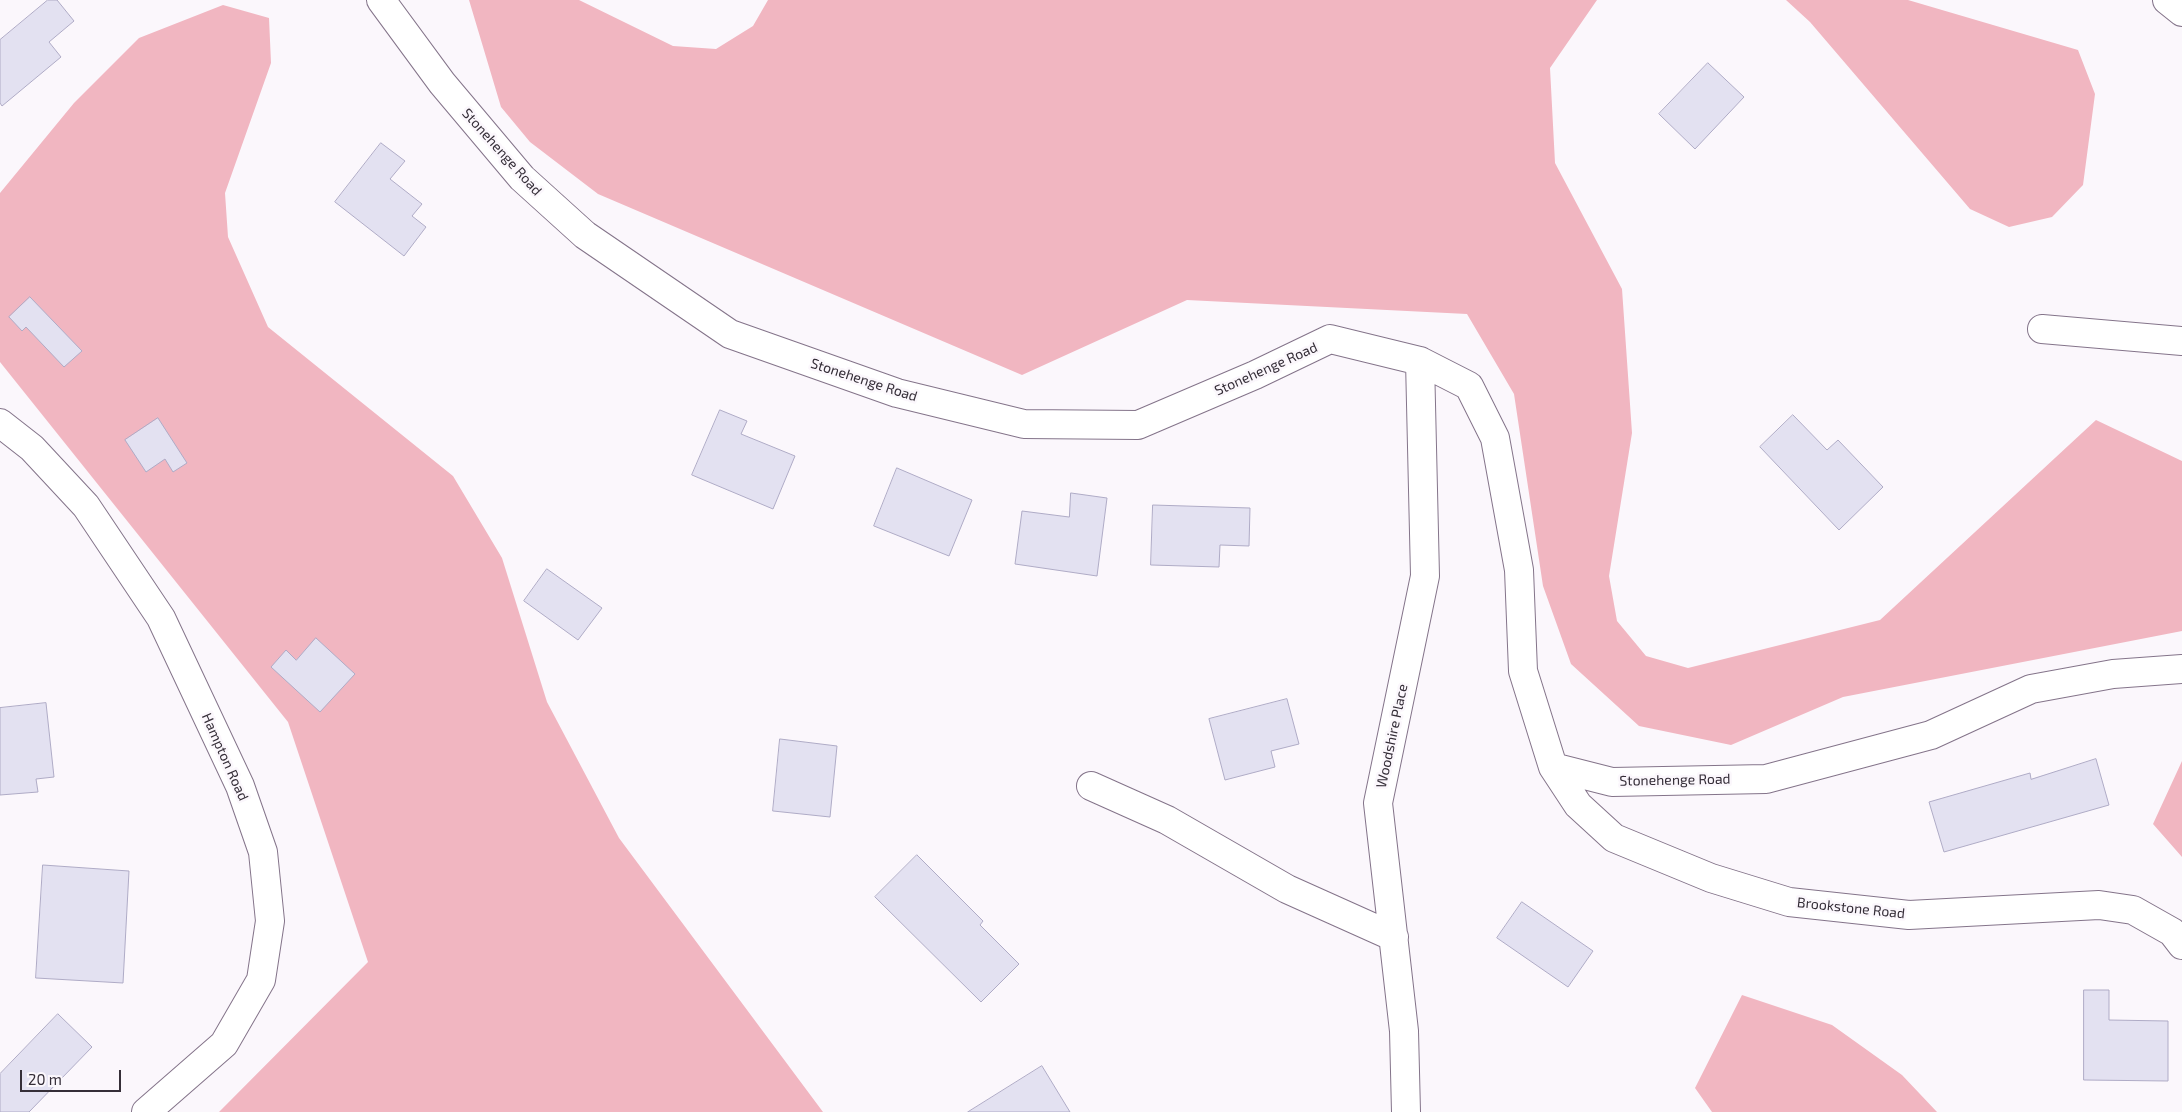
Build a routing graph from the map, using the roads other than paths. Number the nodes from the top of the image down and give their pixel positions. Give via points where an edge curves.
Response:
1 (381, 0) edge
2 (2167, 0) edge
3 (2182, 12) edge
4 (2042, 329) dead end
5 (2182, 341) edge
6 (1420, 361) junction
7 (0, 423) edge
8 (2182, 669) edge
9 (1554, 767) junction
10 (1092, 786) dead end
11 (1394, 938) junction
12 (2182, 945) edge
13 (146, 1112) edge
14 (1406, 1112) edge

1 - 6 street, Stonehenge Road via 442,83 522,178 585,235 730,334 897,393 1024,424 1138,425 1330,339
2 - 3 street
4 - 5 street
6 - 9 street, Stonehenge Road via 1469,386 1495,438 1519,570 1524,670
6 - 11 street, Woodshire Place via 1425,576 1378,803
7 - 13 street, Hampton Road via 32,448 86,506 161,618 240,786 263,852 270,921 260,980 224,1044
8 - 9 street, Stonehenge Road via 2112,674 2031,689 1931,735 1766,779 1612,782
9 - 12 street, Brookstone Road via 1578,805 1614,838 1711,878 1789,902 1909,915 2099,905 2132,910 2172,932
10 - 11 street via 1167,820 1287,889
11 - 14 street, Woodshire Place via 1404,1031

